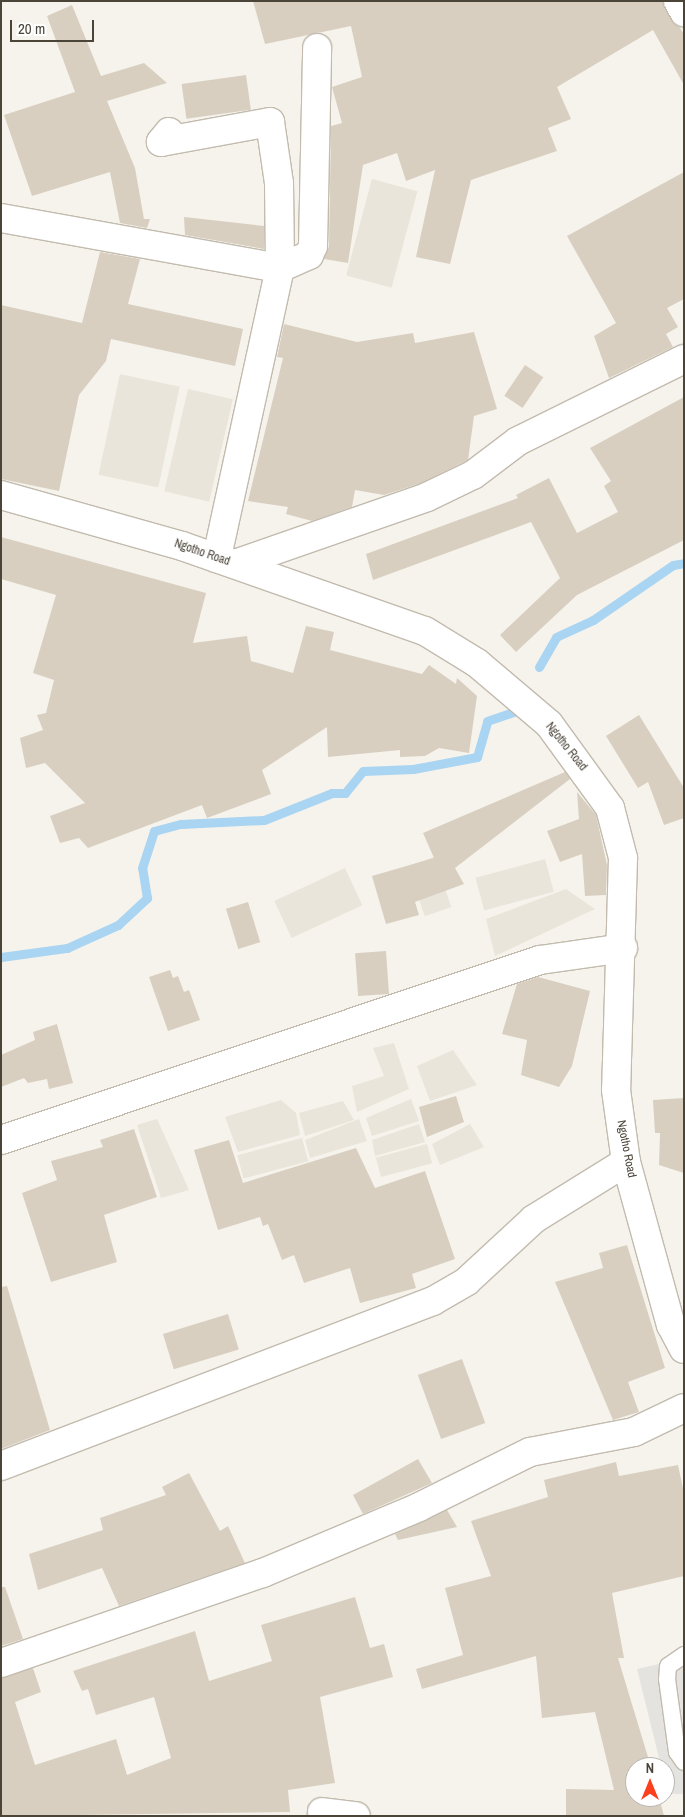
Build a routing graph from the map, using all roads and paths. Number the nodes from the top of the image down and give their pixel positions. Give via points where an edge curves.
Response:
1 (678, 1) edge
2 (684, 12) edge
3 (317, 48) dead end
4 (169, 132) dead end
5 (1, 218) edge
6 (280, 268) junction
7 (684, 359) edge
8 (1, 495) edge
9 (226, 561) junction
10 (623, 948) junction
11 (1, 1140) edge
12 (626, 1162) junction
13 (684, 1349) edge
14 (684, 1408) edge
15 (1, 1466) edge
16 (684, 1655) edge
17 (1, 1663) edge
18 (684, 1762) edge
19 (322, 1812) dead end
20 (356, 1816) edge

1 - 2 street
3 - 6 street via 313,246 309,255
4 - 6 street via 161,142 270,122 283,229
5 - 6 street
6 - 9 street
7 - 9 street via 518,441 473,475 427,497
8 - 9 street, Ngotho Road
9 - 10 street, Ngotho Road via 425,631 477,663 549,724 610,808 623,858
10 - 11 street via 540,960
10 - 12 street, Ngotho Road via 616,1090
12 - 13 street, Ngotho Road via 671,1325
12 - 15 street via 534,1218 467,1281 433,1302
14 - 17 street via 634,1432 530,1452 419,1508 263,1573
16 - 18 lane via 668,1666 667,1679 677,1752
19 - 20 street

